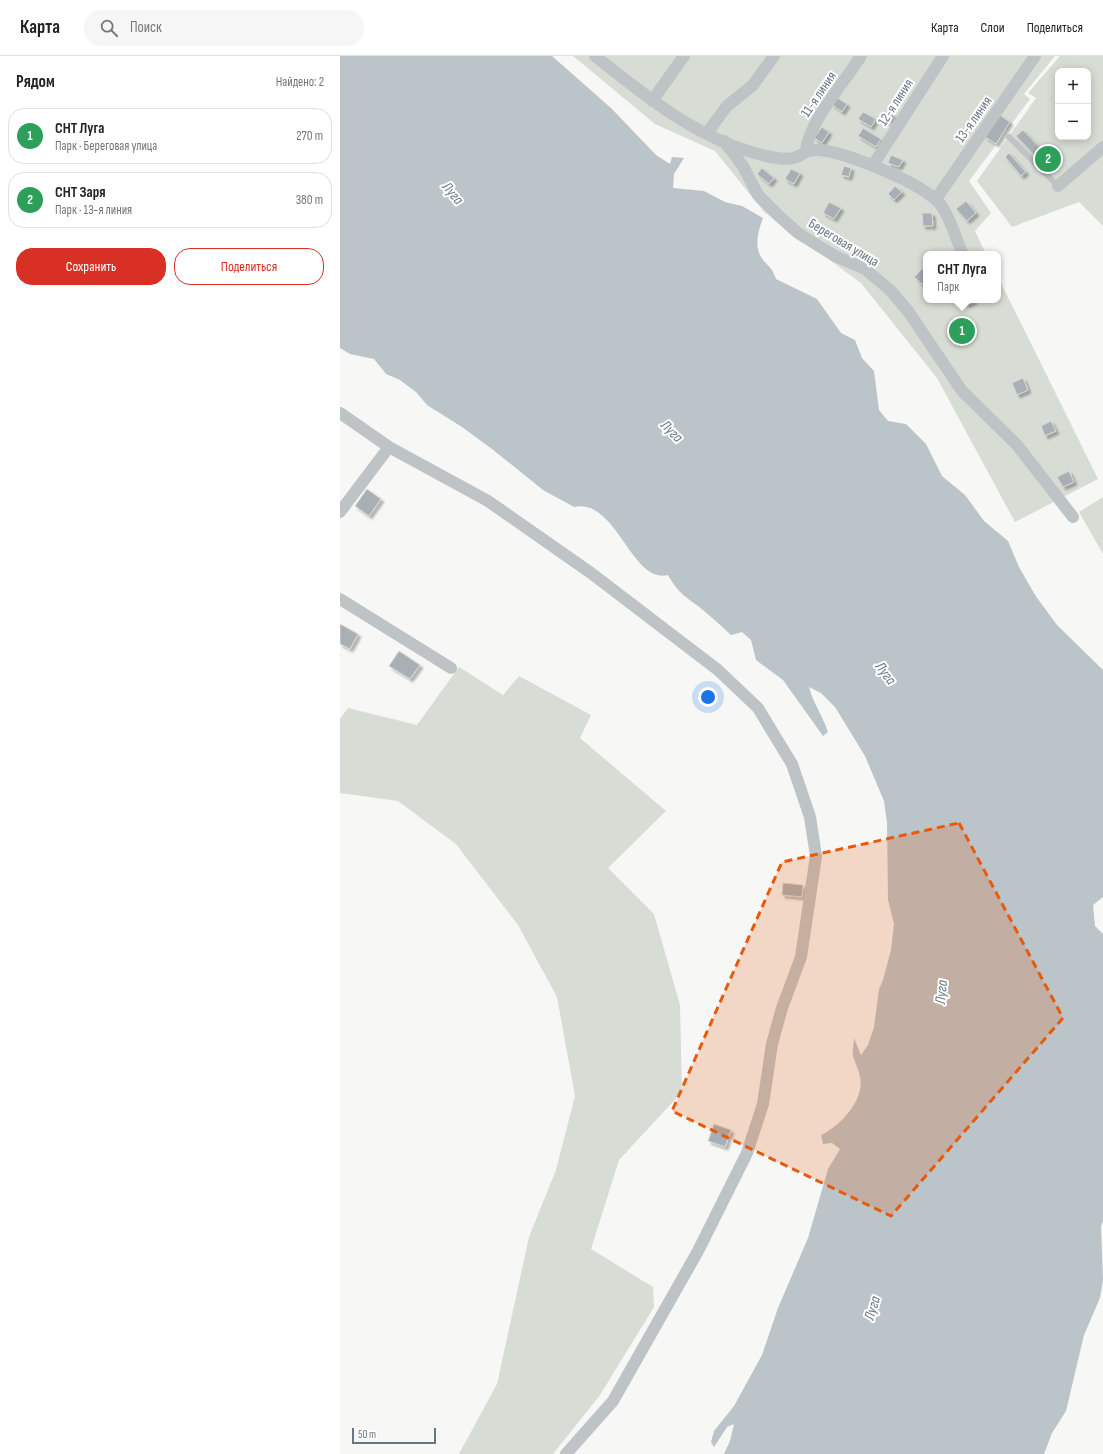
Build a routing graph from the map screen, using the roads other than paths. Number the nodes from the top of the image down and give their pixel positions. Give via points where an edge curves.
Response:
1 (595, 56) edge
2 (684, 56) edge
3 (774, 56) edge
4 (861, 56) edge
5 (943, 56) edge
6 (1035, 56) edge
7 (652, 101) junction
8 (707, 133) junction
9 (1009, 137) dead end
10 (724, 141) junction
11 (1103, 147) edge
12 (806, 150) junction
13 (873, 165) junction
14 (1058, 186) joint
15 (936, 199) junction
16 (962, 251) edge
17 (340, 413) edge
18 (389, 447) junction
19 (340, 512) edge
20 (1073, 517) dead end
21 (340, 599) edge
22 (451, 668) dead end
23 (566, 1454) edge

1 - 7 street
2 - 7 street
3 - 8 street via 753,85 726,106
4 - 12 street, 11-я линия via 816,122
5 - 13 street, 12-я линия
6 - 15 street, 13-я линия
7 - 8 street
8 - 10 street
9 - 14 lane
10 - 12 street via 751,152 776,158 792,159
10 - 20 street, Береговая улица via 743,166 758,195 779,216 798,233 835,256 865,269 890,290 962,391 1018,445
11 - 14 street
12 - 13 street via 843,154
13 - 15 street
15 - 16 street via 942,206
17 - 18 street
18 - 19 street
18 - 23 street via 488,502 591,573 718,670 758,708 792,764 810,817 816,856 801,957 772,1044 763,1104 747,1153 698,1251 613,1401
21 - 22 street

